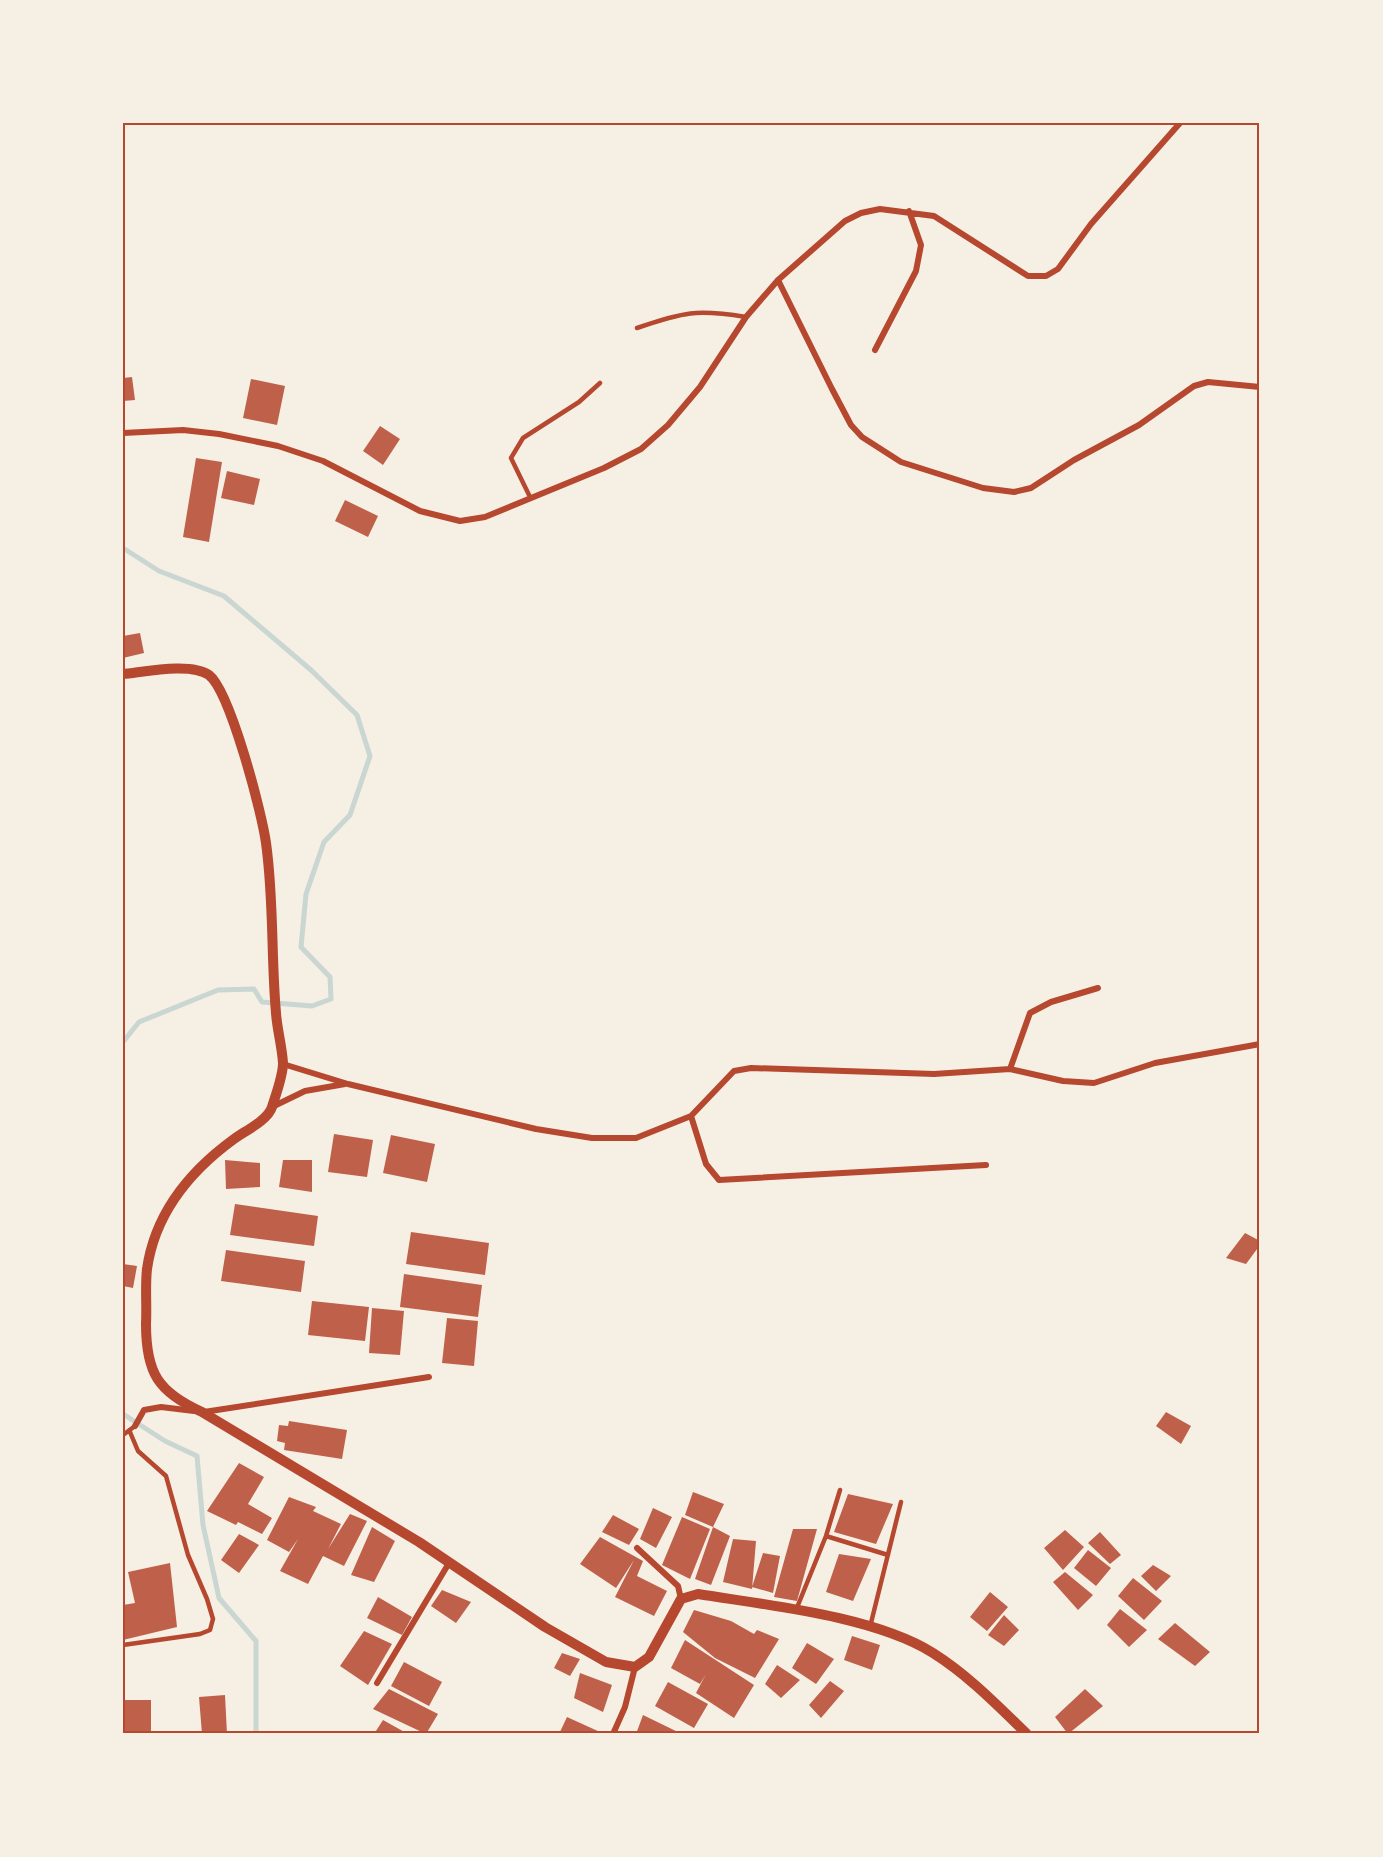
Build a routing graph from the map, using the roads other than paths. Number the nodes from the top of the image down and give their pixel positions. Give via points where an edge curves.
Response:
1 (1180, 123) edge
2 (909, 211) junction
3 (778, 280) junction
4 (746, 317) junction
5 (637, 328) dead end
6 (875, 350) dead end
7 (600, 383) dead end
8 (1260, 387) edge
9 (123, 433) edge
10 (530, 497) junction
11 (123, 674) edge
12 (1098, 988) dead end
13 (1260, 1044) edge
14 (283, 1064) junction
15 (1010, 1068) junction
16 (348, 1084) junction
17 (272, 1107) junction
18 (691, 1116) junction
19 (986, 1165) dead end
20 (429, 1377) dead end
21 (202, 1412) junction
22 (135, 1426) joint
23 (130, 1432) junction
24 (123, 1435) edge
25 (840, 1490) dead end
26 (902, 1502) dead end
27 (826, 1536) junction
28 (637, 1548) dead end
29 (888, 1555) junction
30 (448, 1563) junction
31 (681, 1599) junction
32 (796, 1610) junction
33 (870, 1627) junction
34 (123, 1645) edge
35 (635, 1666) junction
36 (377, 1683) dead end
37 (613, 1734) edge
38 (1027, 1734) edge

1 - 2 street via 1099,215 1058,269 1046,276 1028,276 934,216
2 - 3 street via 880,209 845,221
2 - 6 street via 921,245 916,271
3 - 4 street
3 - 8 street via 851,425 862,437 902,462 984,488 1014,492 1031,488 1139,425 1194,386 1208,382
4 - 5 lane via 705,311 678,314
4 - 10 street via 700,387 668,425 641,449
7 - 10 lane via 518,443 512,458
9 - 10 street via 183,430 278,446 323,461 420,511 460,521 485,517
11 - 14 street via 188,668 200,671 210,676 232,717 266,842 276,1016
12 - 15 street via 1051,1002 1030,1013
13 - 15 street via 1155,1063 1094,1083 1063,1081
14 - 16 street
14 - 17 street
15 - 18 street via 934,1074 751,1068 734,1071
16 - 17 street via 305,1091
16 - 18 street via 536,1129 592,1138 636,1138
17 - 21 street via 270,1113 211,1156 184,1185 166,1210 147,1269 146,1337 150,1368 172,1396
18 - 19 street via 706,1164 719,1180
20 - 21 street
21 - 22 street via 161,1407 144,1410
21 - 30 street
22 - 23 lane
23 - 24 lane
23 - 34 lane via 138,1450 166,1476 188,1555 213,1619 210,1630 200,1634
25 - 27 lane
26 - 29 lane
27 - 29 lane
27 - 32 lane
28 - 31 street via 678,1586
29 - 33 lane
30 - 35 street via 606,1662
30 - 36 street
31 - 32 street via 698,1594
31 - 35 street via 649,1657
32 - 33 street
33 - 38 street via 902,1637 967,1676
35 - 37 street via 625,1707

